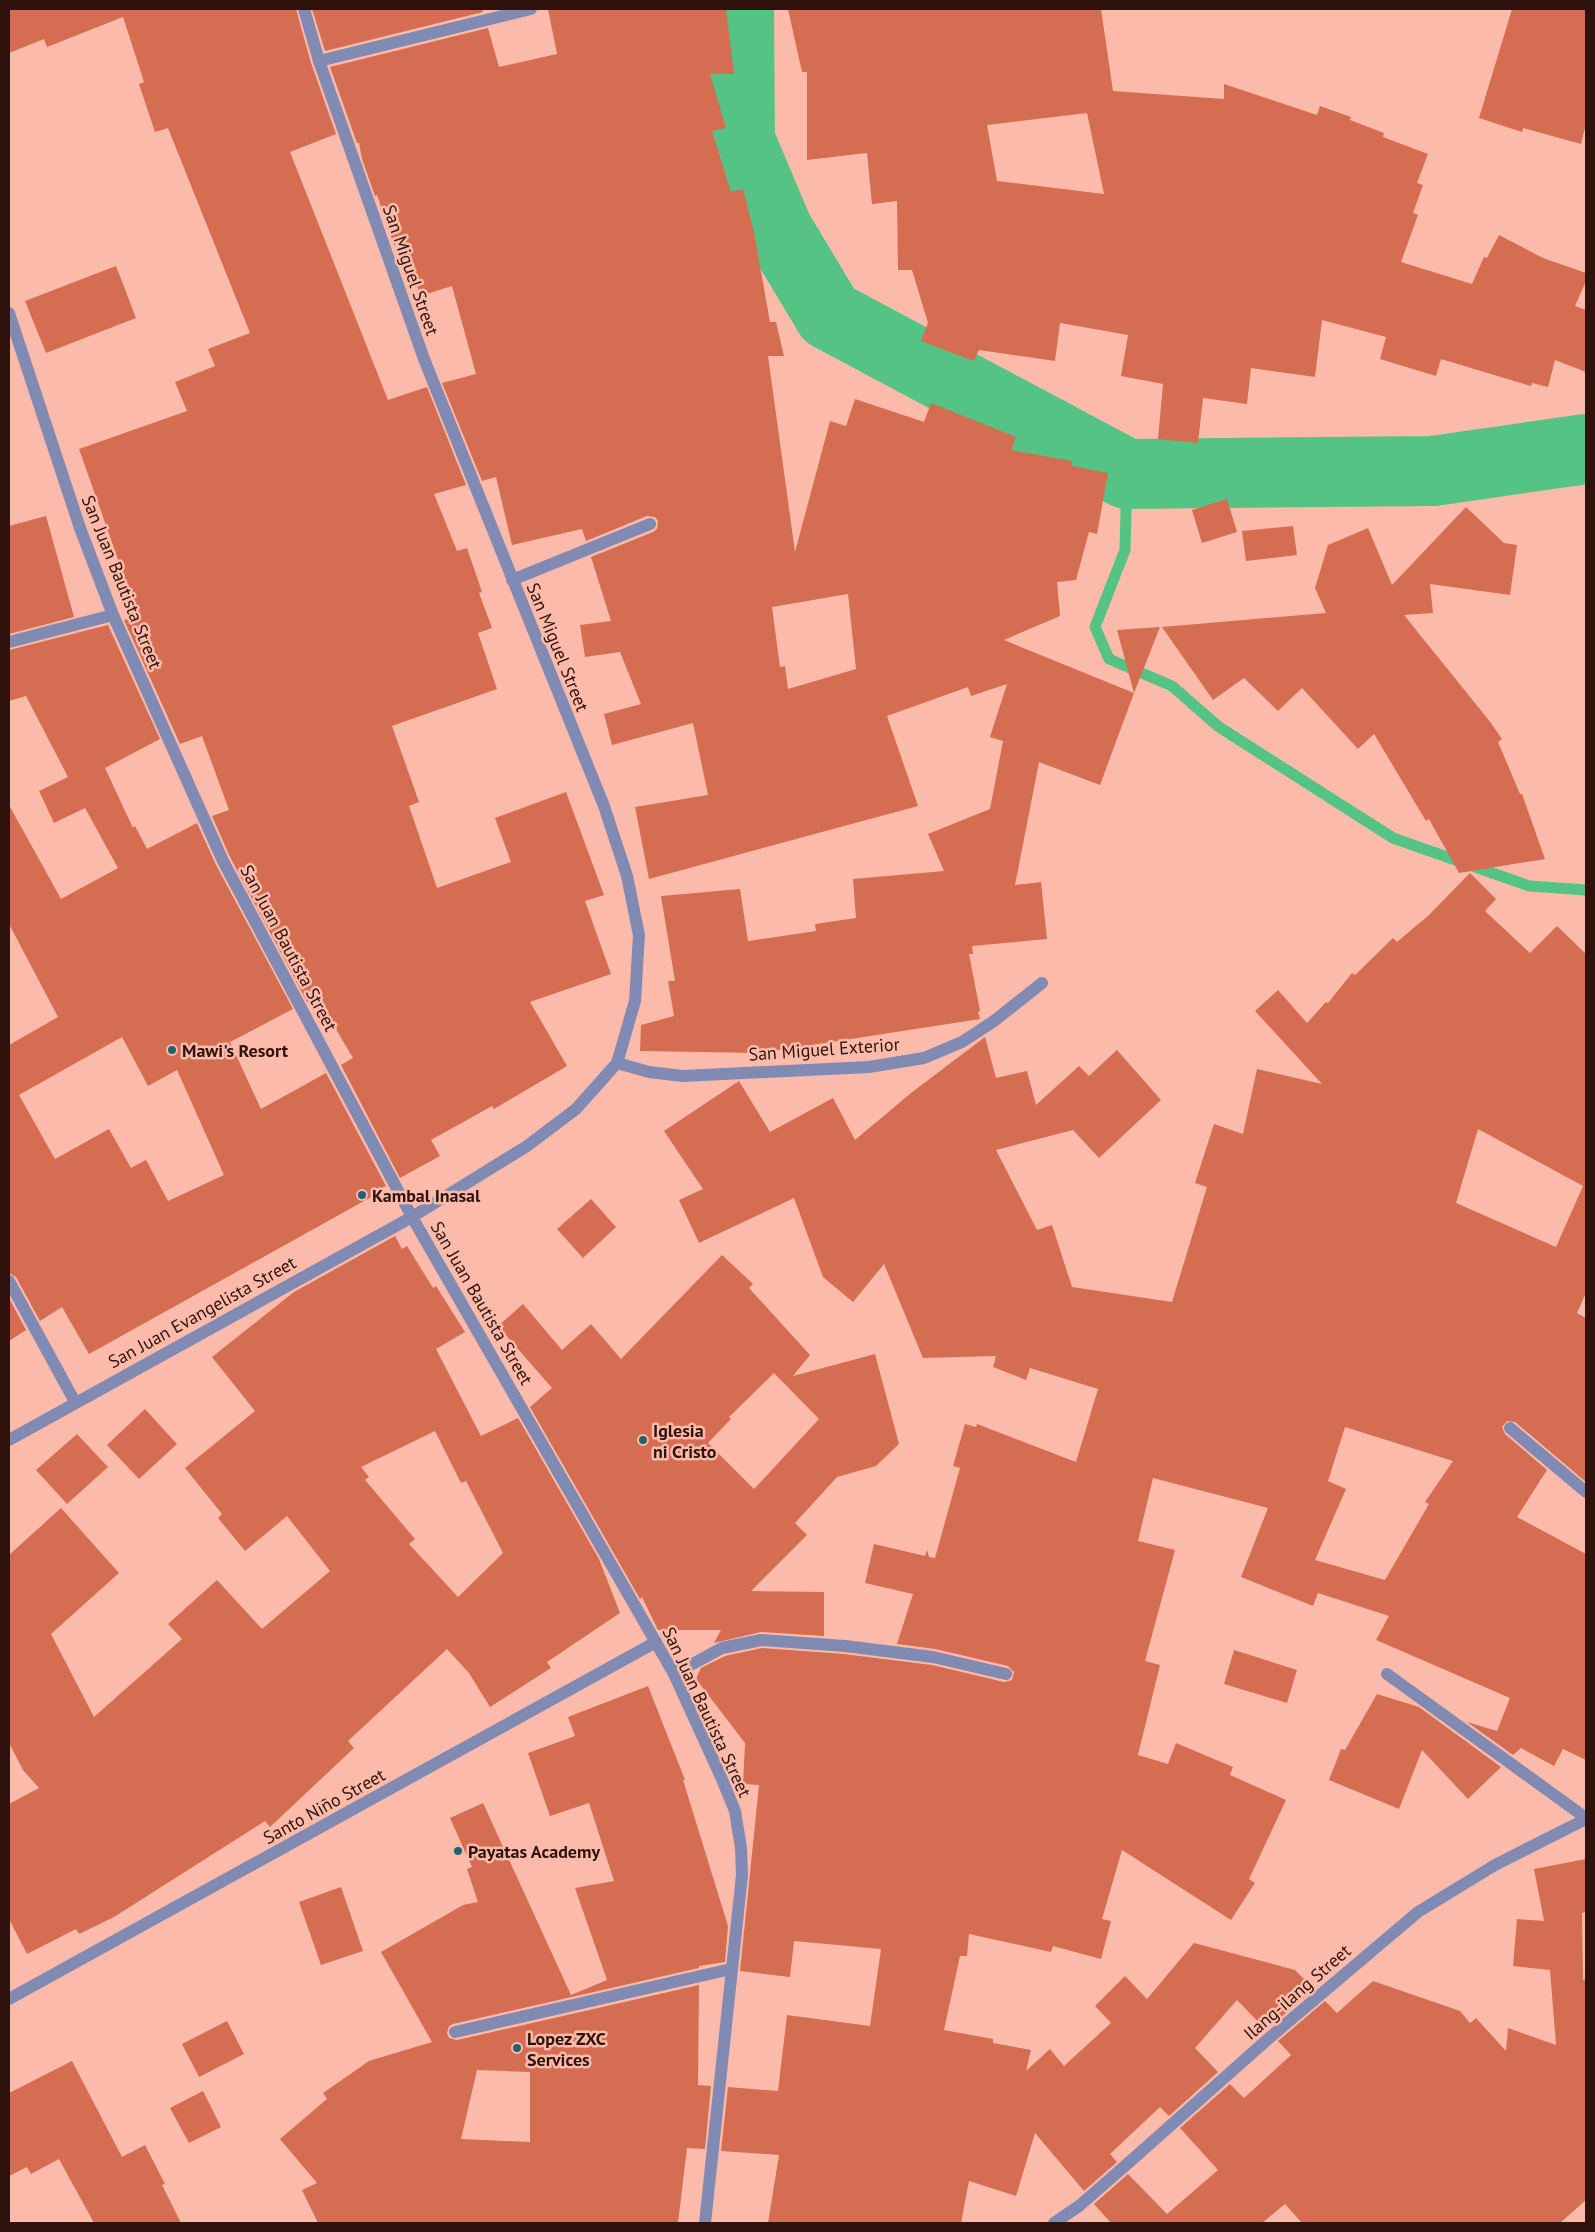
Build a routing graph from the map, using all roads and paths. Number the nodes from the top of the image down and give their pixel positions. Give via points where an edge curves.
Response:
1 (304, 9) edge
2 (531, 9) edge
3 (319, 61) junction
4 (9, 314) edge
5 (650, 524) dead end
6 (512, 580) junction
7 (113, 615) junction
8 (9, 642) edge
9 (1042, 983) dead end
10 (617, 1064) junction
11 (412, 1216) junction
12 (9, 1281) edge
13 (75, 1402) junction
14 (1510, 1428) dead end
15 (9, 1440) edge
16 (1586, 1492) edge
17 (656, 1642) junction
18 (674, 1674) junction
19 (1006, 1674) dead end
20 (1387, 1674) dead end
21 (1586, 1818) edge
22 (731, 1969) junction
23 (9, 2000) edge
24 (455, 2032) dead end
25 (705, 2223) edge
26 (1054, 2223) edge

1 - 3 street, San Miguel Street
2 - 3 street
3 - 6 street, San Miguel Street via 424,359
4 - 7 street, San Juan Bautista Street via 80,528
5 - 6 street
6 - 10 street, San Miguel Street via 604,806 627,876 638,935 635,1001
7 - 8 street
7 - 11 street, San Juan Bautista Street via 223,861
9 - 10 street, San Miguel Exterior via 962,1042 924,1058 869,1067 683,1076
10 - 11 street, San Miguel Street via 576,1109 527,1146
11 - 13 street, San Juan Evangelista Street
11 - 17 street, San Juan Bautista Street
12 - 13 street
13 - 15 street, San Juan Evangelista Street
14 - 16 street
17 - 18 street, San Juan Bautista Street
17 - 23 street, Santo Niño Street
18 - 19 street via 722,1648 761,1640 933,1657
18 - 22 street, San Juan Bautista Street via 722,1777 734,1811 742,1875
20 - 21 street
21 - 26 street, Ilang-ilang Street via 1495,1865 1418,1912 1268,2038 1079,2206
22 - 24 street
22 - 25 street, San Juan Bautista Street

